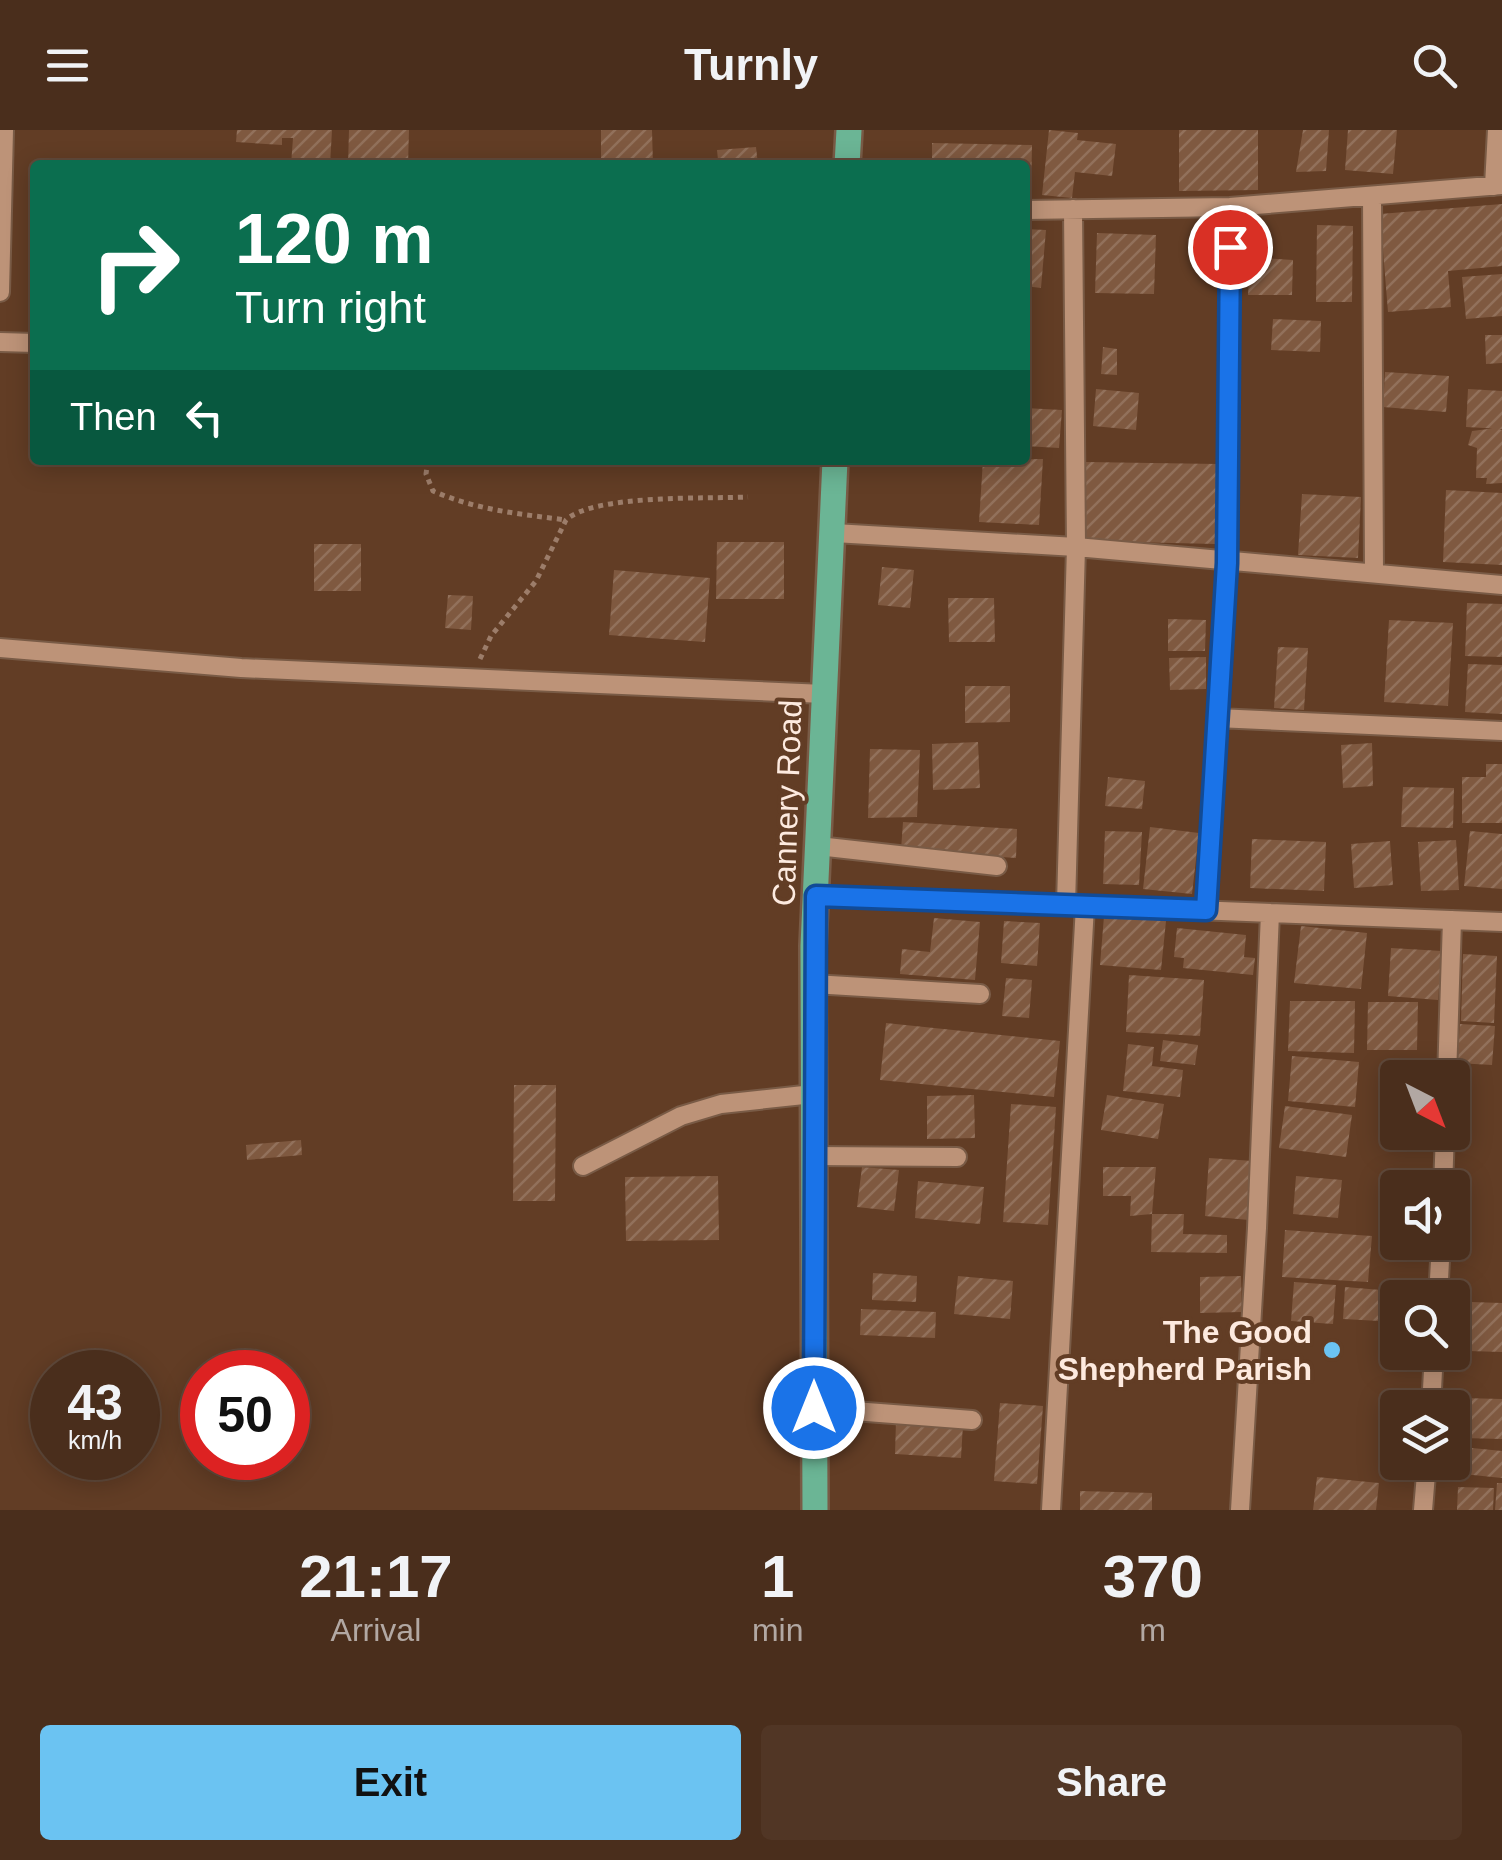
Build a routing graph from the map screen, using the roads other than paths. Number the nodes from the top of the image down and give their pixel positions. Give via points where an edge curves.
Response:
1 (4, 130) edge
2 (849, 130) edge
3 (1497, 130) edge
4 (847, 160) edge
5 (1498, 186) edge
6 (1372, 196) junction
7 (1230, 208) junction
8 (1073, 209) junction
9 (1030, 210) edge
10 (0, 292) edge
11 (0, 342) edge
12 (30, 343) edge
13 (835, 465) edge
14 (834, 534) junction
15 (1076, 547) junction
16 (1227, 563) junction
17 (1374, 573) junction
18 (1502, 586) edge
19 (0, 648) edge
20 (824, 694) junction
21 (1218, 718) junction
22 (1502, 731) edge
23 (818, 846) junction
24 (997, 866) dead end
25 (816, 896) junction
26 (1075, 905) junction
27 (1206, 910) junction
28 (1270, 913) junction
29 (1452, 920) junction
30 (1502, 922) edge
31 (813, 984) junction
32 (980, 994) dead end
33 (1448, 1060) edge
34 (814, 1094) junction
35 (814, 1156) junction
36 (957, 1157) dead end
37 (583, 1166) dead end
38 (814, 1408) junction
39 (972, 1420) dead end
40 (1426, 1480) edge
41 (815, 1510) edge
42 (1050, 1510) edge
43 (1240, 1510) edge
44 (1424, 1510) edge

1 - 10 street
2 - 4 main road
3 - 5 street
5 - 6 street
6 - 7 street
6 - 17 street
7 - 8 street
7 - 16 street
8 - 9 street
8 - 15 street
11 - 12 street
13 - 14 main road, Cannery Road
14 - 15 street
14 - 20 main road, Cannery Road
15 - 16 street
15 - 26 street
16 - 17 street
16 - 21 street
17 - 18 street
19 - 20 street via 241,668
20 - 23 main road, Cannery Road
21 - 22 street
21 - 27 street
23 - 24 street
23 - 25 main road, Cannery Road
25 - 26 street
25 - 31 main road, Cannery Road
26 - 27 street
26 - 42 street
27 - 28 street
28 - 29 street
28 - 43 street
29 - 30 street
29 - 33 street
31 - 32 street
31 - 34 main road, Cannery Road
34 - 35 main road, Cannery Road
34 - 37 street via 720,1104 680,1116
35 - 36 street
35 - 38 main road, Cannery Road
38 - 39 street
38 - 41 main road, Cannery Road
40 - 44 street

